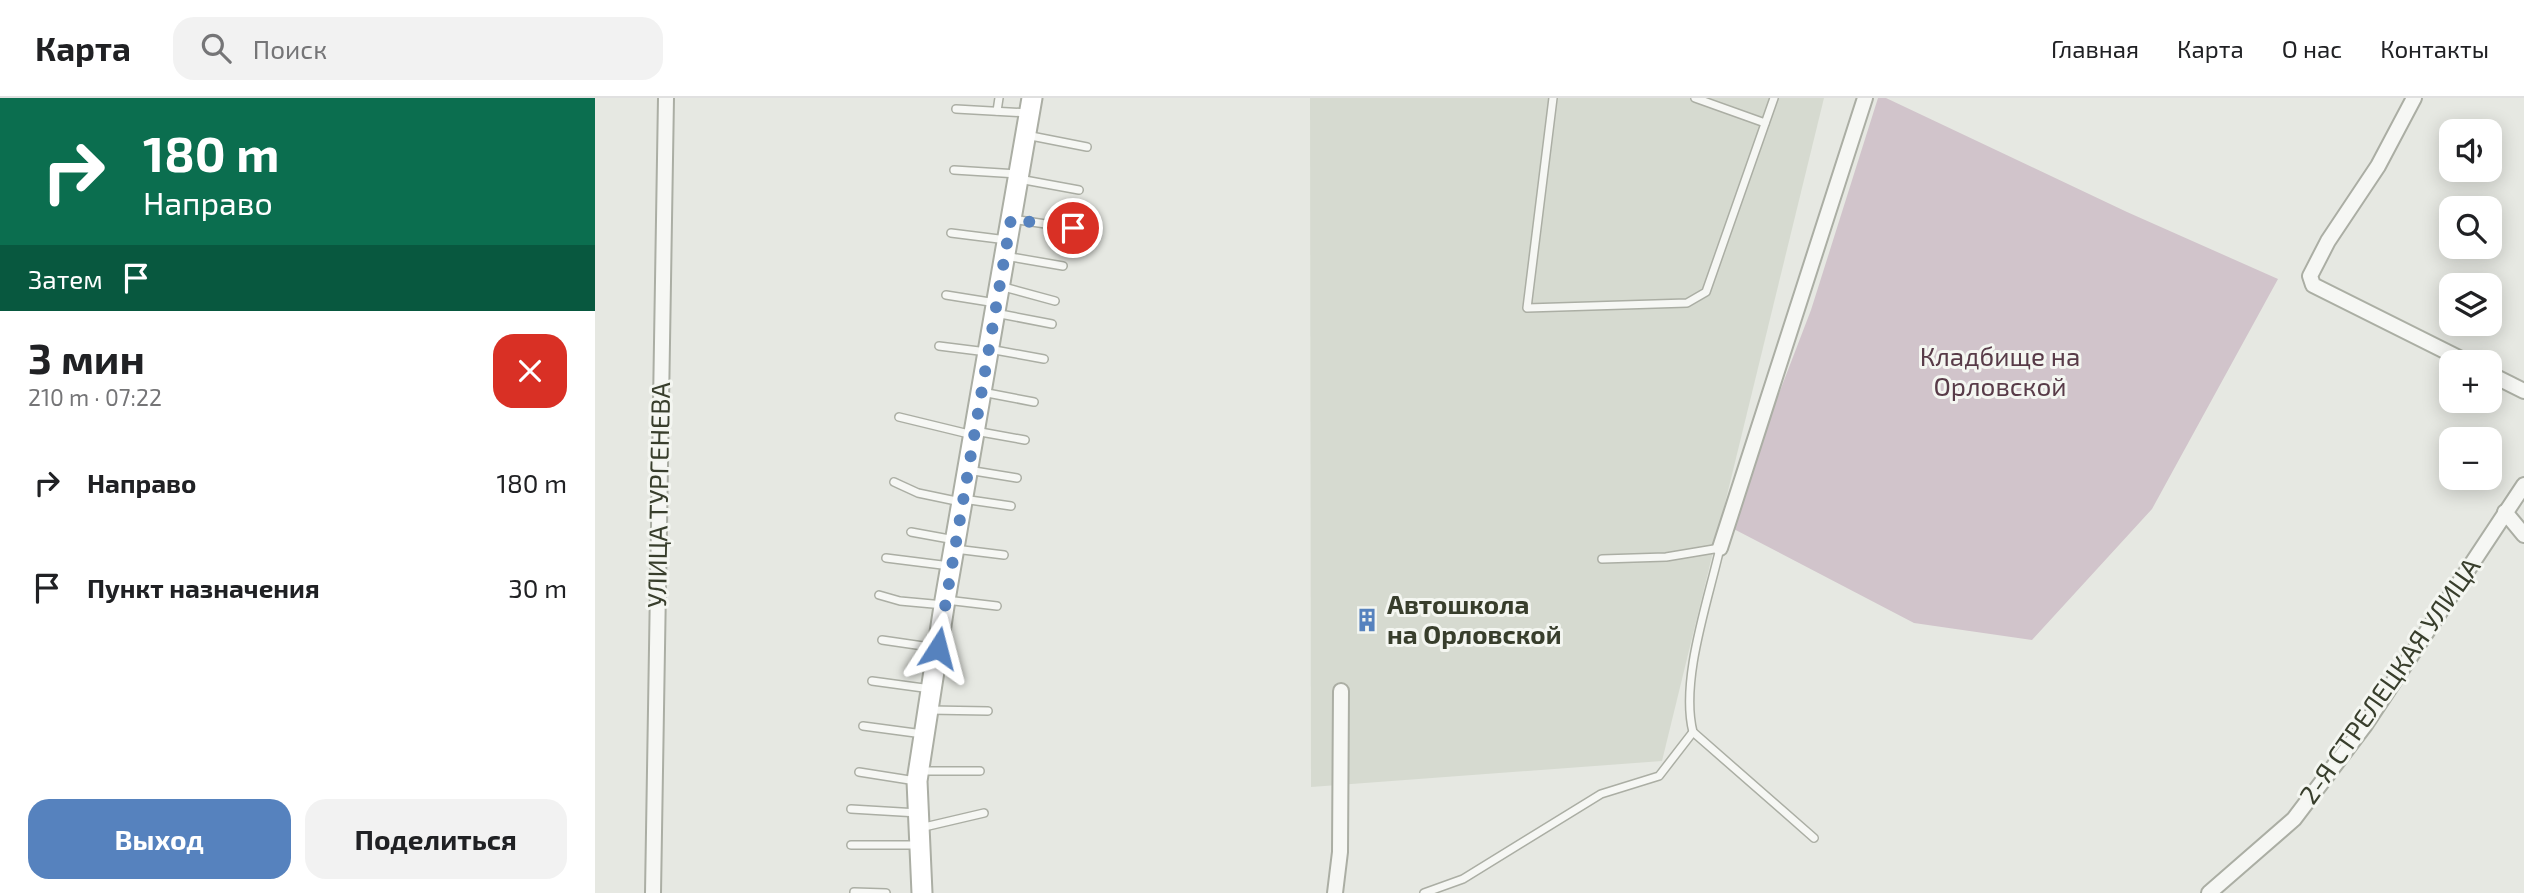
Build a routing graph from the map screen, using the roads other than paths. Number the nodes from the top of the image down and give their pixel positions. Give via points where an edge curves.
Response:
1 (666, 98) edge
2 (999, 98) edge
3 (1553, 98) edge
4 (1695, 98) edge
5 (1774, 98) edge
6 (1865, 98) edge
7 (2414, 98) edge
8 (1030, 106) edge
9 (956, 109) dead end
10 (997, 111) junction
11 (1765, 123) junction
12 (1025, 135) junction
13 (1087, 147) dead end
14 (954, 170) dead end
15 (1018, 177) junction
16 (1079, 190) dead end
17 (1011, 219) junction
18 (1073, 228) dead end
19 (951, 233) dead end
20 (1006, 248) junction
21 (1063, 266) dead end
22 (946, 295) dead end
23 (1055, 300) dead end
24 (997, 301) junction
25 (1052, 324) dead end
26 (939, 345) dead end
27 (2443, 350) edge
28 (988, 351) junction
29 (1044, 359) dead end
30 (2502, 380) edge
31 (981, 391) junction
32 (2524, 391) edge
33 (1034, 402) dead end
34 (899, 417) dead end
35 (974, 433) junction
36 (1024, 440) dead end
37 (968, 470) junction
38 (1017, 478) dead end
39 (894, 482) dead end
40 (2524, 485) edge
41 (963, 501) junction
42 (1011, 506) dead end
43 (2505, 512) junction
44 (911, 532) dead end
45 (2524, 535) edge
46 (1720, 548) junction
47 (954, 552) junction
48 (1004, 555) dead end
49 (886, 558) dead end
50 (1602, 559) dead end
51 (879, 595) dead end
52 (945, 603) junction
53 (997, 606) dead end
54 (882, 640) dead end
55 (938, 648) junction
56 (872, 681) dead end
57 (931, 689) junction
58 (1341, 691) dead end
59 (928, 710) junction
60 (988, 711) dead end
61 (863, 726) dead end
62 (1693, 732) junction
63 (924, 734) junction
64 (980, 771) dead end
65 (859, 772) dead end
66 (918, 776) junction
67 (851, 809) dead end
68 (984, 813) dead end
69 (919, 829) junction
70 (1814, 838) dead end
71 (851, 845) dead end
72 (854, 892) edge
73 (653, 893) edge
74 (887, 893) edge
75 (922, 893) edge
76 (1335, 893) edge
77 (1424, 893) edge
78 (2209, 893) edge

1 - 73 street, УЛИЦА ТУРГЕНЕВА
2 - 10 lane
3 - 11 lane via 1527,308 1687,303 1706,292
4 - 11 lane
5 - 11 lane
6 - 46 street
7 - 27 street via 2310,276 2313,285
8 - 10 lane
8 - 12 main road
9 - 10 lane
12 - 13 lane
12 - 15 main road
14 - 15 lane
15 - 16 lane
15 - 17 main road
17 - 18 lane
17 - 20 main road
19 - 20 lane
20 - 21 lane
20 - 24 main road
22 - 24 lane
23 - 24 lane
24 - 25 lane
24 - 28 main road
26 - 28 lane
28 - 29 lane
28 - 31 main road
30 - 32 street
31 - 33 lane
31 - 35 main road
34 - 35 lane
35 - 36 lane
35 - 37 main road
37 - 38 lane
37 - 41 main road
39 - 41 lane via 918,493
40 - 43 street, 2-Я СТРЕЛЕЦКАЯ УЛИЦА
41 - 42 lane
41 - 47 main road
43 - 45 street
43 - 78 street, 2-Я СТРЕЛЕЦКАЯ УЛИЦА via 2365,724 2294,819
44 - 47 lane
46 - 50 lane
46 - 62 lane via 1689,682 1688,714
47 - 48 lane
47 - 49 lane
47 - 52 main road
51 - 52 lane
52 - 53 lane
52 - 55 main road
54 - 55 lane
55 - 57 main road
56 - 57 lane
57 - 59 main road
58 - 76 street via 1340,852
59 - 60 lane
59 - 63 main road
61 - 63 lane
62 - 70 lane
62 - 77 lane via 1659,776 1601,794 1463,879
63 - 66 main road
64 - 66 lane
65 - 66 lane
66 - 69 main road
67 - 69 lane
68 - 69 lane
69 - 71 lane
69 - 75 main road
72 - 74 lane

